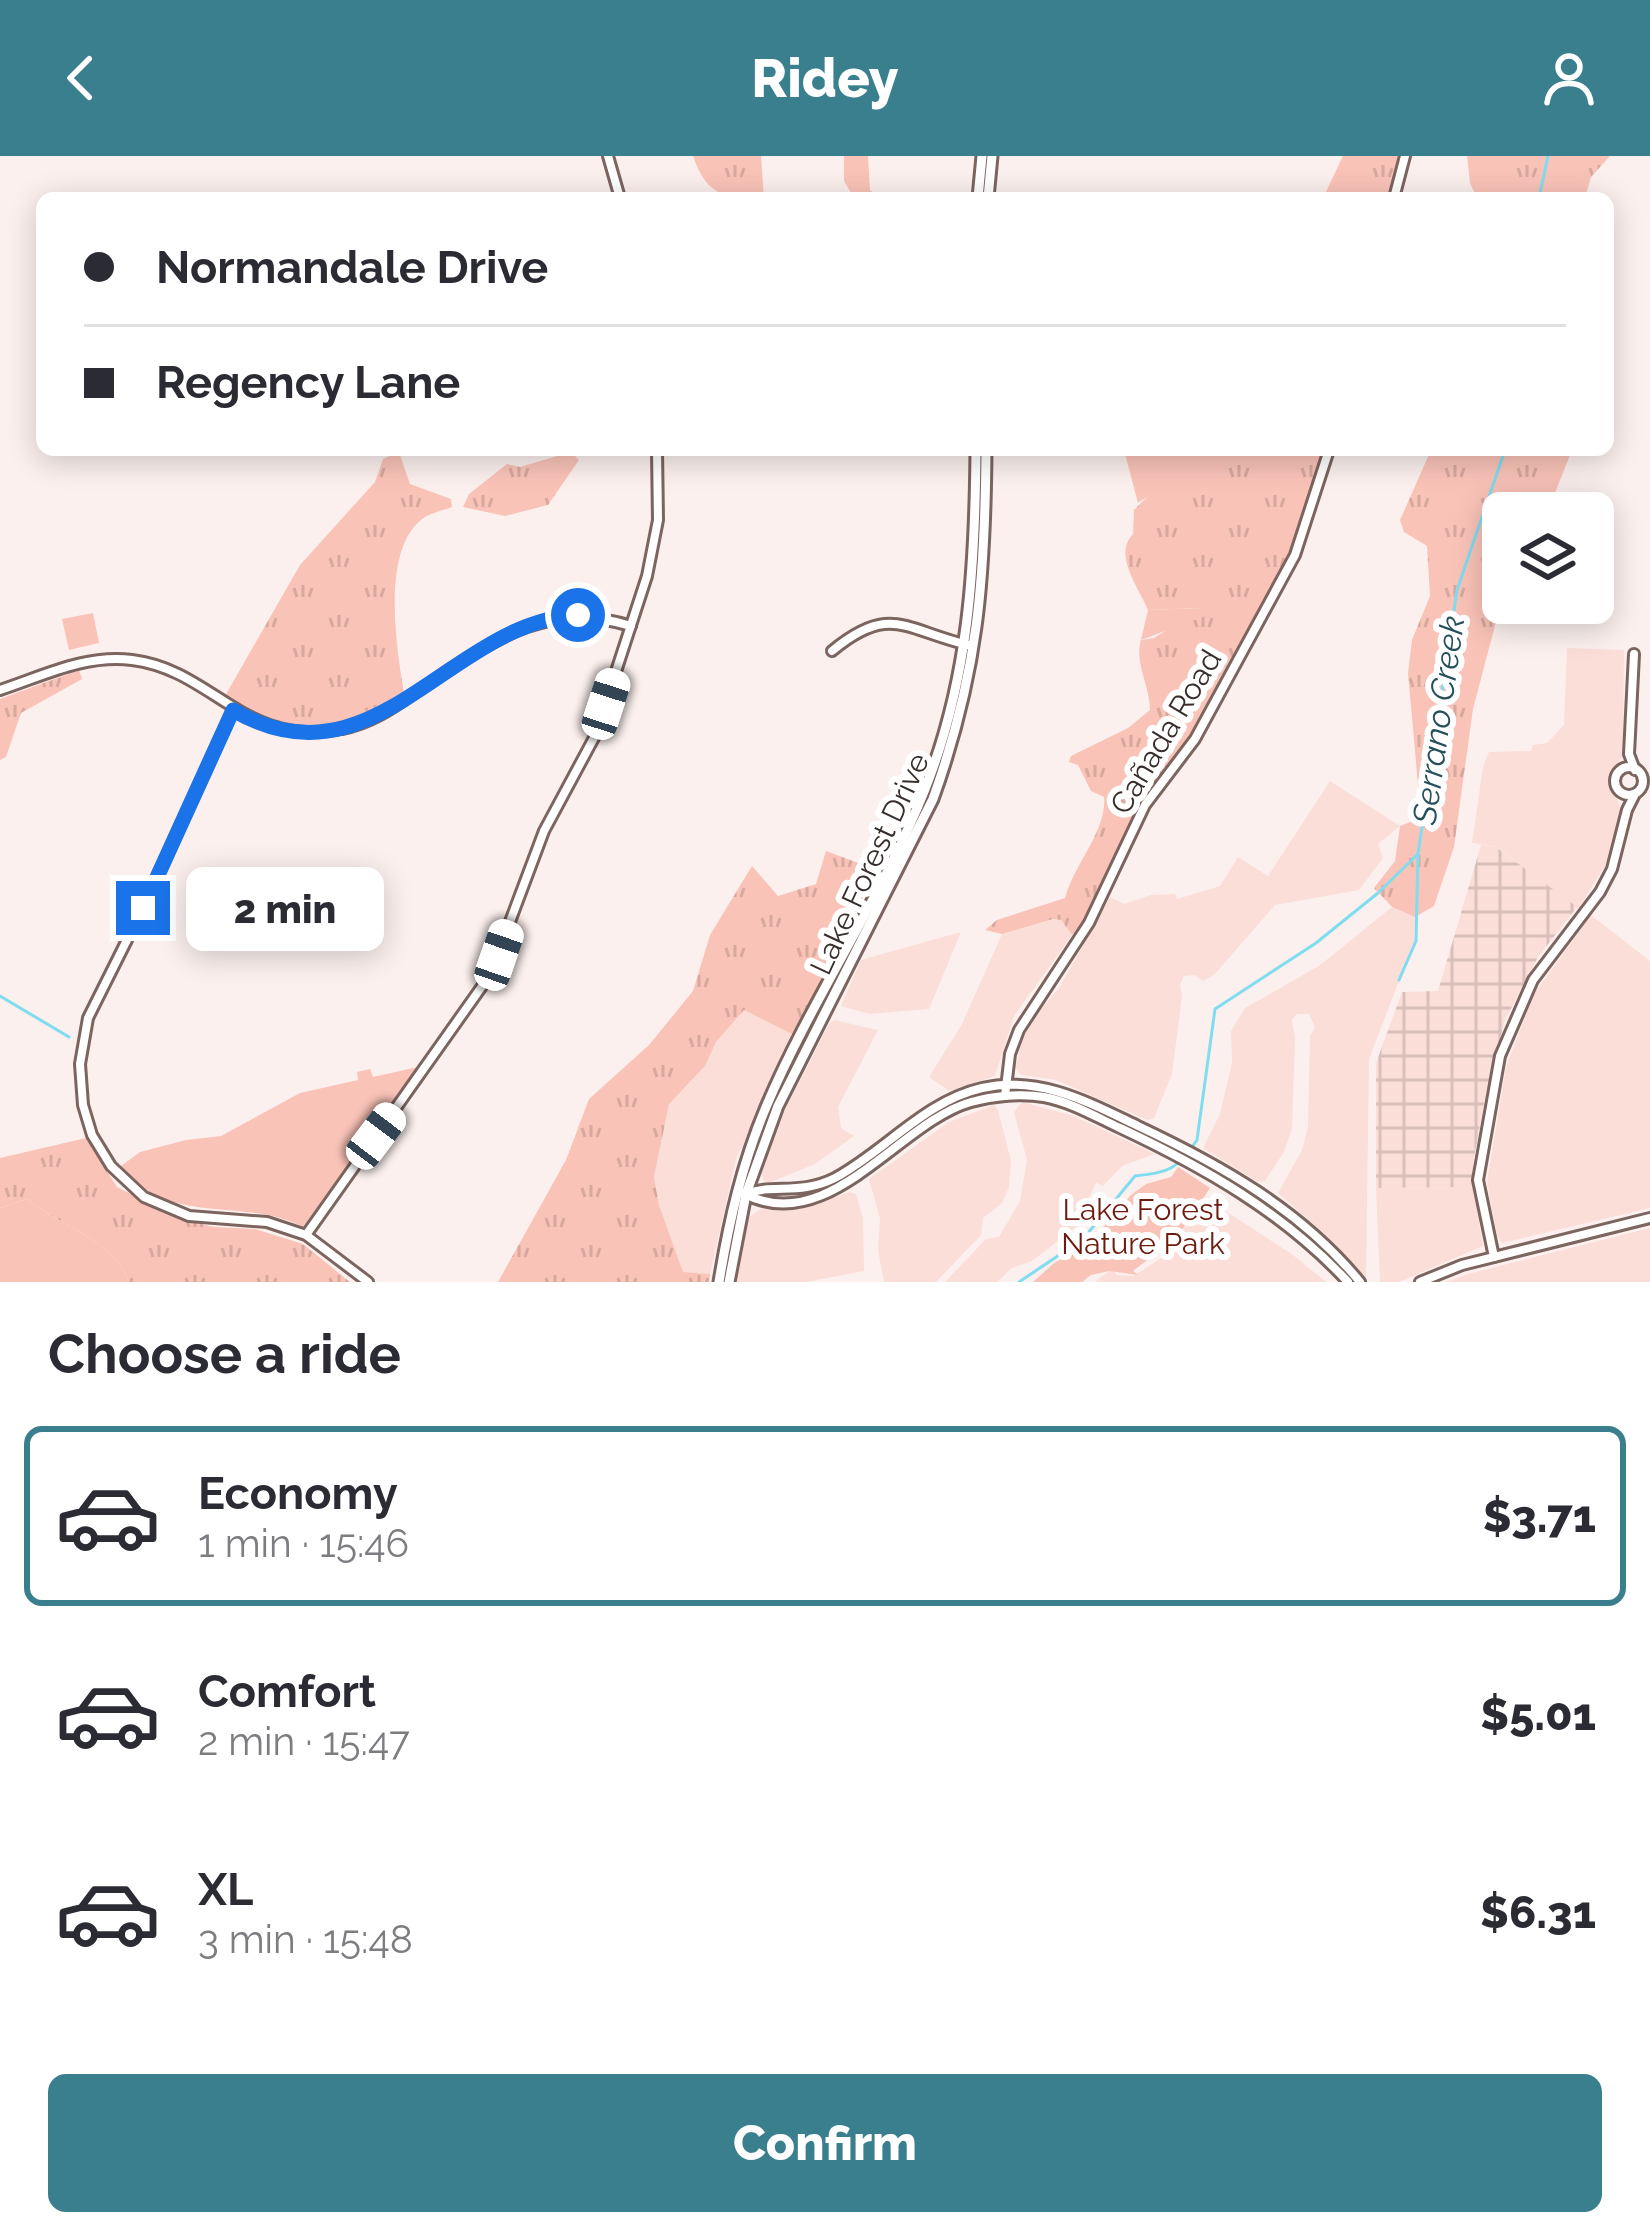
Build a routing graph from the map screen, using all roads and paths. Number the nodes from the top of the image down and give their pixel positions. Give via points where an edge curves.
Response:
1 (608, 156) edge
2 (982, 156) edge
3 (992, 156) edge
4 (1406, 156) edge
5 (618, 192) edge
6 (979, 192) edge
7 (989, 192) edge
8 (1396, 192) edge
9 (657, 456) edge
10 (976, 456) edge
11 (986, 456) edge
12 (1327, 456) edge
13 (631, 626) junction
14 (970, 646) junction
15 (832, 651) dead end
16 (1634, 654) dead end
17 (0, 690) edge
18 (233, 710) junction
19 (951, 710) junction
20 (951, 747) junction
21 (1629, 754) junction
22 (1622, 770) junction
23 (932, 772) junction
24 (1642, 782) edge
25 (1621, 793) junction
26 (1627, 810) junction
27 (1004, 1084) junction
28 (1005, 1096) junction
29 (1181, 1151) junction
30 (741, 1192) junction
31 (1650, 1218) edge
32 (306, 1235) junction
33 (1494, 1257) junction
34 (368, 1282) edge
35 (719, 1282) edge
36 (729, 1282) edge
37 (1348, 1282) edge
38 (1360, 1282) edge
39 (1420, 1282) edge

1 - 5 street
2 - 6 main road
3 - 7 main road
4 - 8 street
9 - 13 street via 656,535
10 - 14 main road, Lake Forest Drive
11 - 14 main road, Lake Forest Drive via 984,576
12 - 27 street, Cañada Road via 1294,555 1195,739 1145,805 1078,943 1027,1016
13 - 18 street via 578,615 537,622 345,729 287,730
13 - 32 street via 595,736 544,831 490,975
14 - 15 street via 887,622 861,628
14 - 19 main road, Lake Forest Drive
14 - 20 main road, Lake Forest Drive
16 - 21 street
17 - 18 street via 87,661 126,659 175,673
18 - 32 street via 94,1003 80,1084 100,1150 144,1197 189,1216 267,1222
19 - 20 main road
19 - 23 main road, Lake Forest Drive
20 - 23 main road
20 - 30 main road, Lake Forest Drive via 933,800
21 - 22 street
21 - 24 street
22 - 24 street
22 - 25 street via 1615,781
23 - 30 main road, Lake Forest Drive via 769,1101
24 - 25 street
24 - 26 street
25 - 26 street
26 - 33 street via 1600,892 1535,977 1500,1056 1478,1180
27 - 28 street, Cañada Road
27 - 29 street via 1068,1093
27 - 30 street via 945,1102 817,1186
28 - 29 street via 1065,1103
28 - 30 street via 959,1106 820,1196 767,1202
29 - 37 street via 1302,1238
29 - 38 street via 1203,1156 1286,1211
30 - 35 main road, Lake Forest Drive
30 - 36 main road, Lake Forest Drive
31 - 33 street
32 - 34 street
33 - 39 street

